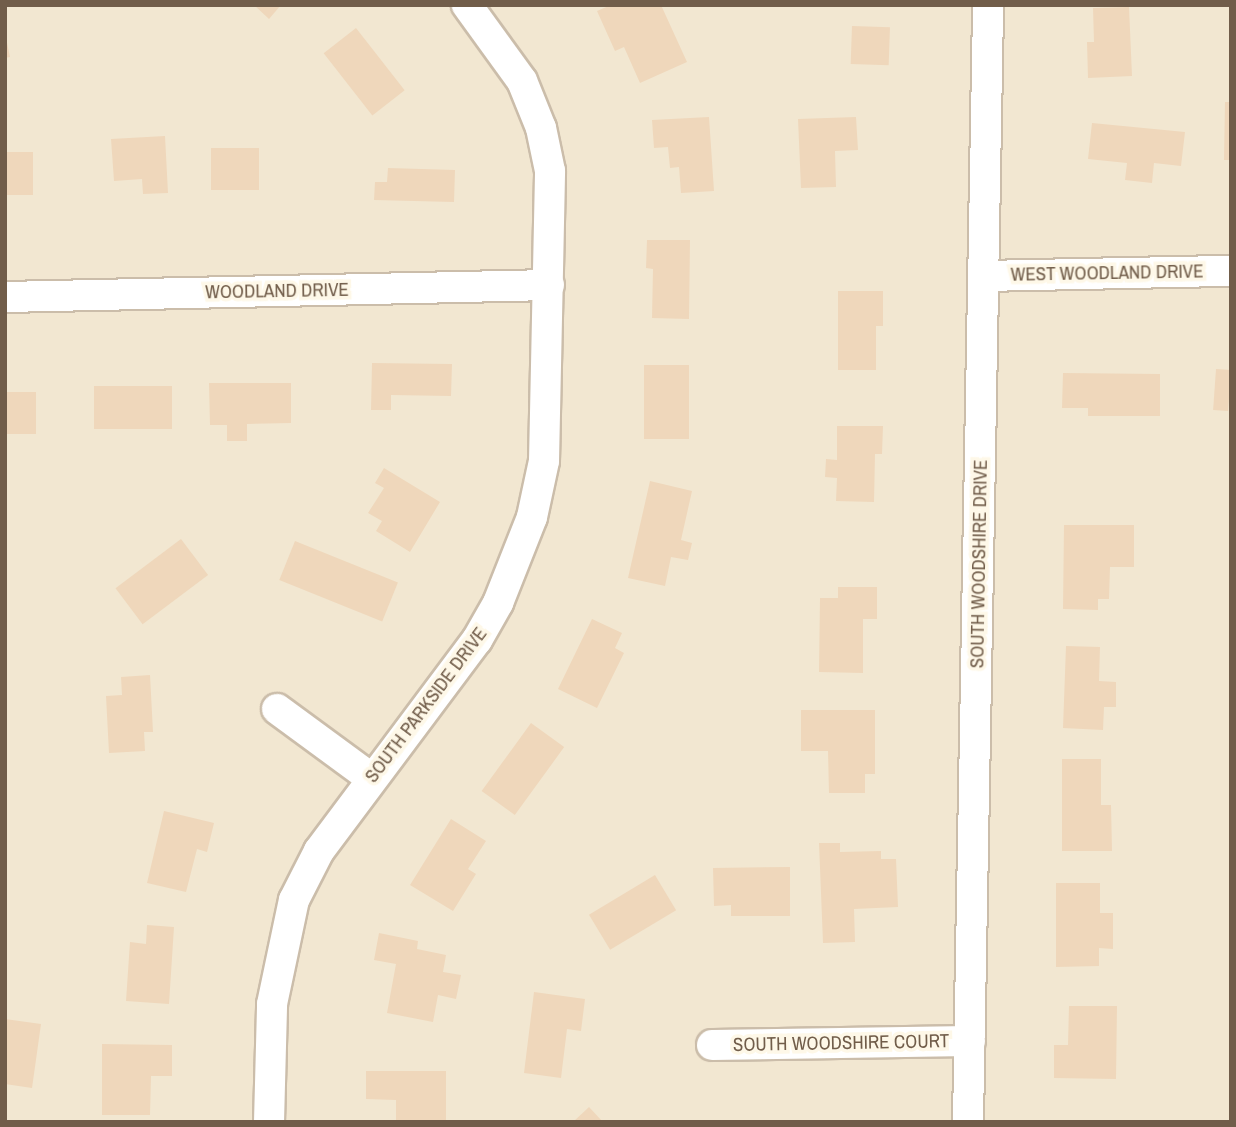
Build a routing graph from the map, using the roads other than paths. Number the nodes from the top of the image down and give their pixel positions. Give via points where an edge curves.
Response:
1 (467, 5) edge
2 (988, 5) edge
3 (1231, 271) edge
4 (984, 276) junction
5 (550, 285) junction
6 (5, 298) edge
7 (277, 709) dead end
8 (371, 778) junction
9 (970, 1041) junction
10 (712, 1045) dead end
11 (269, 1122) edge
12 (968, 1122) edge

1 - 5 street, SOUTH PARKSIDE DRIVE via 522,81 541,128 552,203
2 - 4 street, SOUTH WOODSHIRE DRIVE
3 - 4 street, WEST WOODLAND DRIVE
4 - 9 street, SOUTH WOODSHIRE DRIVE
5 - 6 street, WOODLAND DRIVE
5 - 8 street, SOUTH PARKSIDE DRIVE via 544,461 514,568 477,640
7 - 8 street
8 - 11 street, SOUTH PARKSIDE DRIVE via 319,851 294,900 272,1004
9 - 10 street, SOUTH WOODSHIRE COURT
9 - 12 street, SOUTH WOODSHIRE DRIVE

